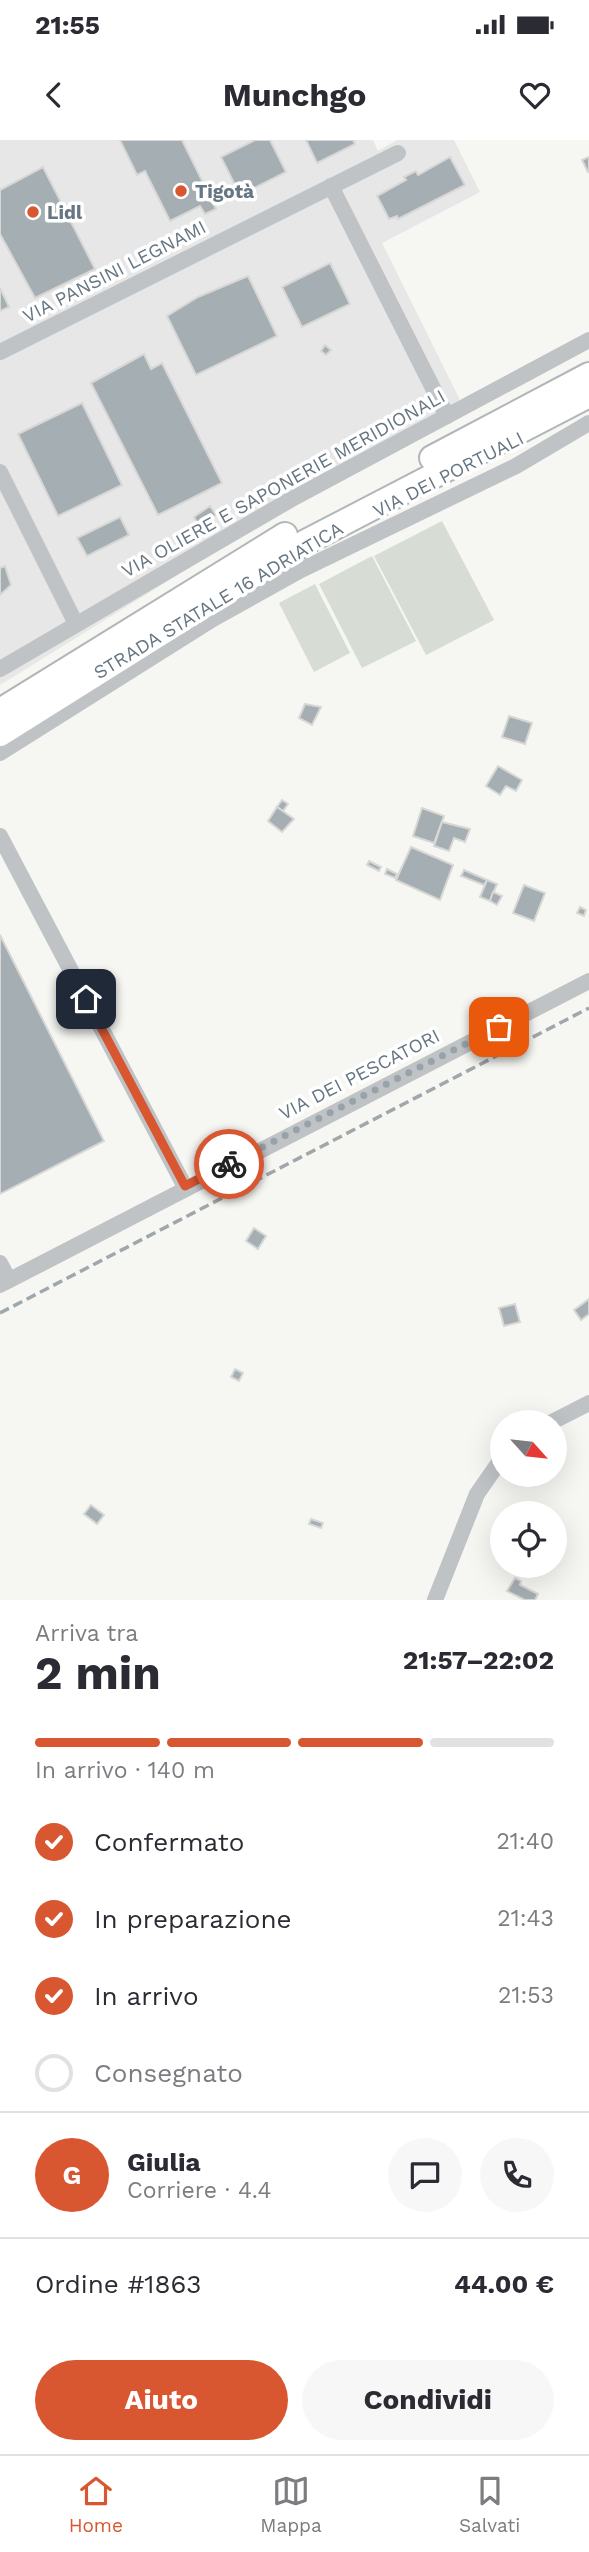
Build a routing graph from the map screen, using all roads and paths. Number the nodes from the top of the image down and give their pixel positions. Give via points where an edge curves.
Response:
1 (398, 153) dead end
2 (331, 186) junction
3 (589, 340) edge
4 (0, 352) edge
5 (589, 375) edge
6 (589, 395) edge
7 (447, 416) junction
8 (589, 423) edge
9 (0, 472) edge
10 (75, 622) junction
11 (0, 669) edge
12 (0, 711) edge
13 (0, 734) edge
14 (0, 753) edge
15 (0, 836) edge
16 (589, 981) edge
17 (185, 1186) junction
18 (0, 1263) edge
19 (4, 1282) edge
20 (589, 1403) edge
21 (567, 1414) edge
22 (490, 1475) edge
23 (435, 1600) edge

1 - 2 street, VIA PANSINI LEGNAMI
2 - 4 street, VIA PANSINI LEGNAMI
2 - 7 street
3 - 7 street, VIA OLIERE E SAPONERIE MERIDIONALI
5 - 12 highway, STRADA STATALE 16 ADRIATICA via 289,533
6 - 13 highway, STRADA STATALE 16 ADRIATICA via 306,542
7 - 10 street, VIA OLIERE E SAPONERIE MERIDIONALI
8 - 14 street, VIA DEI PORTUALI via 516,466 301,570 213,619
9 - 10 street
10 - 11 street, VIA OLIERE E SAPONERIE MERIDIONALI
15 - 17 street
16 - 17 street, VIA DEI PESCATORI
17 - 19 street, VIA DEI PESCATORI
18 - 19 street
20 - 21 street
22 - 23 street via 477,1493

